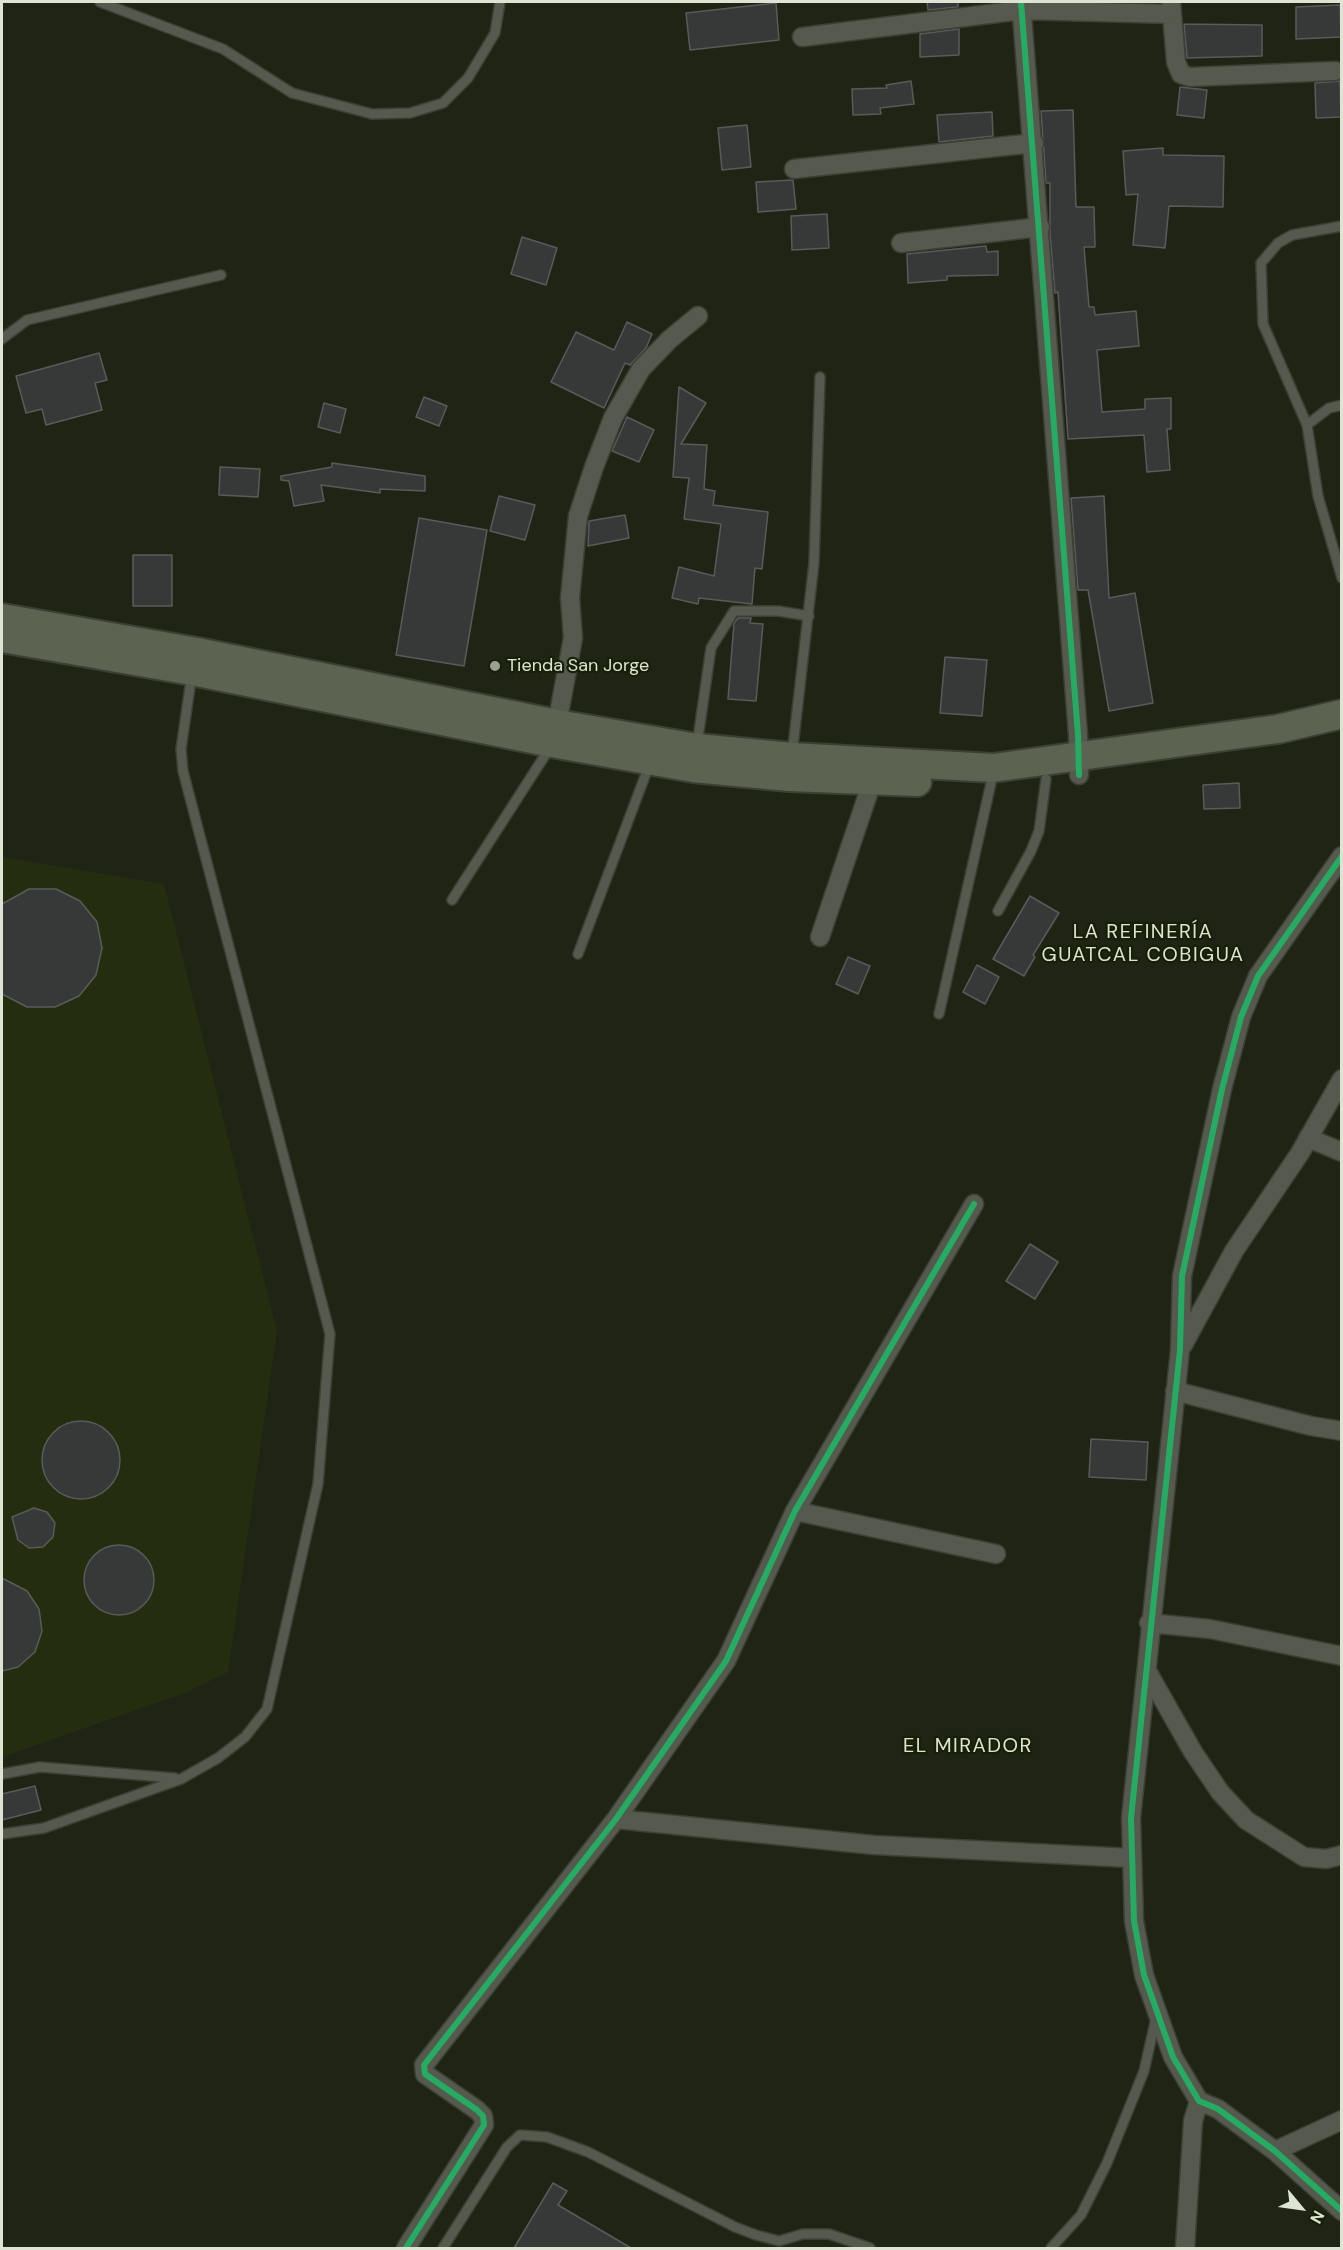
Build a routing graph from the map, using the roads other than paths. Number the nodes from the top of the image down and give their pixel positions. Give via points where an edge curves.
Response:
1 (100, 2) edge
2 (500, 2) edge
3 (1022, 6) edge
4 (1172, 8) edge
5 (802, 37) dead end
6 (1335, 71) dead end
7 (1034, 143) junction
8 (794, 169) dead end
9 (1341, 226) edge
10 (1040, 227) junction
11 (901, 243) dead end
12 (221, 275) dead end
13 (698, 316) dead end
14 (2, 339) edge
15 (820, 377) dead end
16 (1341, 405) edge
17 (1307, 425) junction
18 (1341, 578) edge
19 (808, 616) junction
20 (2, 618) edge
21 (2, 638) edge
22 (192, 671) junction
23 (1341, 714) edge
24 (555, 733) junction
25 (1341, 734) edge
26 (697, 748) junction
27 (792, 758) junction
28 (651, 760) junction
29 (1079, 765) junction
30 (1046, 779) junction
31 (872, 782) junction
32 (991, 783) junction
33 (1341, 856) edge
34 (452, 900) dead end
35 (998, 911) dead end
36 (820, 937) dead end
37 (578, 954) dead end
38 (939, 1014) dead end
39 (1341, 1079) edge
40 (1308, 1138) junction
41 (1341, 1152) edge
42 (974, 1204) dead end
43 (1180, 1350) junction
44 (1175, 1391) junction
45 (1341, 1431) edge
46 (795, 1511) junction
47 (996, 1554) dead end
48 (1149, 1623) junction
49 (1341, 1656) edge
50 (1147, 1671) junction
51 (2, 1774) edge
52 (181, 1779) junction
53 (616, 1820) junction
54 (2, 1834) edge
55 (1341, 1855) edge
56 (1131, 1858) junction
57 (1157, 2016) junction
58 (1199, 2101) junction
59 (1341, 2120) edge
60 (1275, 2151) junction
61 (1341, 2211) edge
62 (778, 2245) edge
63 (406, 2248) edge
64 (442, 2248) edge
65 (870, 2248) edge
66 (1051, 2248) edge
67 (1185, 2248) edge

1 - 2 lane via 222,49 292,93 372,114 410,113 443,103 468,78 495,33
3 - 4 street
3 - 5 street
3 - 7 street
4 - 6 street via 1176,62 1181,74 1190,77
7 - 8 street
7 - 10 street
9 - 17 lane via 1292,235 1278,243 1261,263 1263,324
10 - 11 street
10 - 29 street
12 - 14 lane via 27,320
13 - 24 street via 641,369 613,418 594,467 578,516 570,598 573,638
15 - 19 lane via 814,562
16 - 17 lane via 1329,408
17 - 18 lane via 1318,496
19 - 26 lane via 734,611 711,648
19 - 27 lane
20 - 24 main road via 197,652
21 - 22 main road
22 - 24 main road
22 - 52 lane via 181,749 183,771 330,1334 318,1484 267,1708 245,1737
23 - 29 main road
24 - 26 main road
24 - 28 main road
24 - 34 lane
25 - 29 main road via 1279,748
26 - 27 main road
27 - 29 main road via 993,768
28 - 31 main road via 693,768
28 - 37 lane
29 - 30 main road
30 - 32 main road
30 - 35 lane via 1039,831
31 - 32 main road
31 - 36 street
32 - 38 lane
33 - 43 street via 1258,976 1241,1017 1182,1276
39 - 40 street
40 - 41 street
40 - 43 street via 1234,1251
42 - 46 street
43 - 44 street
44 - 45 street
44 - 48 street
46 - 47 street
46 - 53 street via 726,1660
48 - 49 street via 1210,1629
48 - 50 street
50 - 55 street via 1193,1752 1220,1792 1246,1820 1304,1857 1326,1859
50 - 56 street via 1131,1818
51 - 52 lane via 40,1767
52 - 54 lane via 44,1828
53 - 56 street via 874,1845
53 - 63 street via 424,2066 425,2074 477,2110 484,2125
56 - 57 street via 1134,1921
57 - 58 street via 1173,2057
57 - 66 lane via 1144,2071 1107,2163 1081,2215
58 - 60 street via 1218,2109
58 - 67 street via 1193,2121
59 - 60 street
60 - 61 street
62 - 64 lane via 588,2152 547,2138 520,2135 507,2147
62 - 65 lane via 803,2234 829,2234

